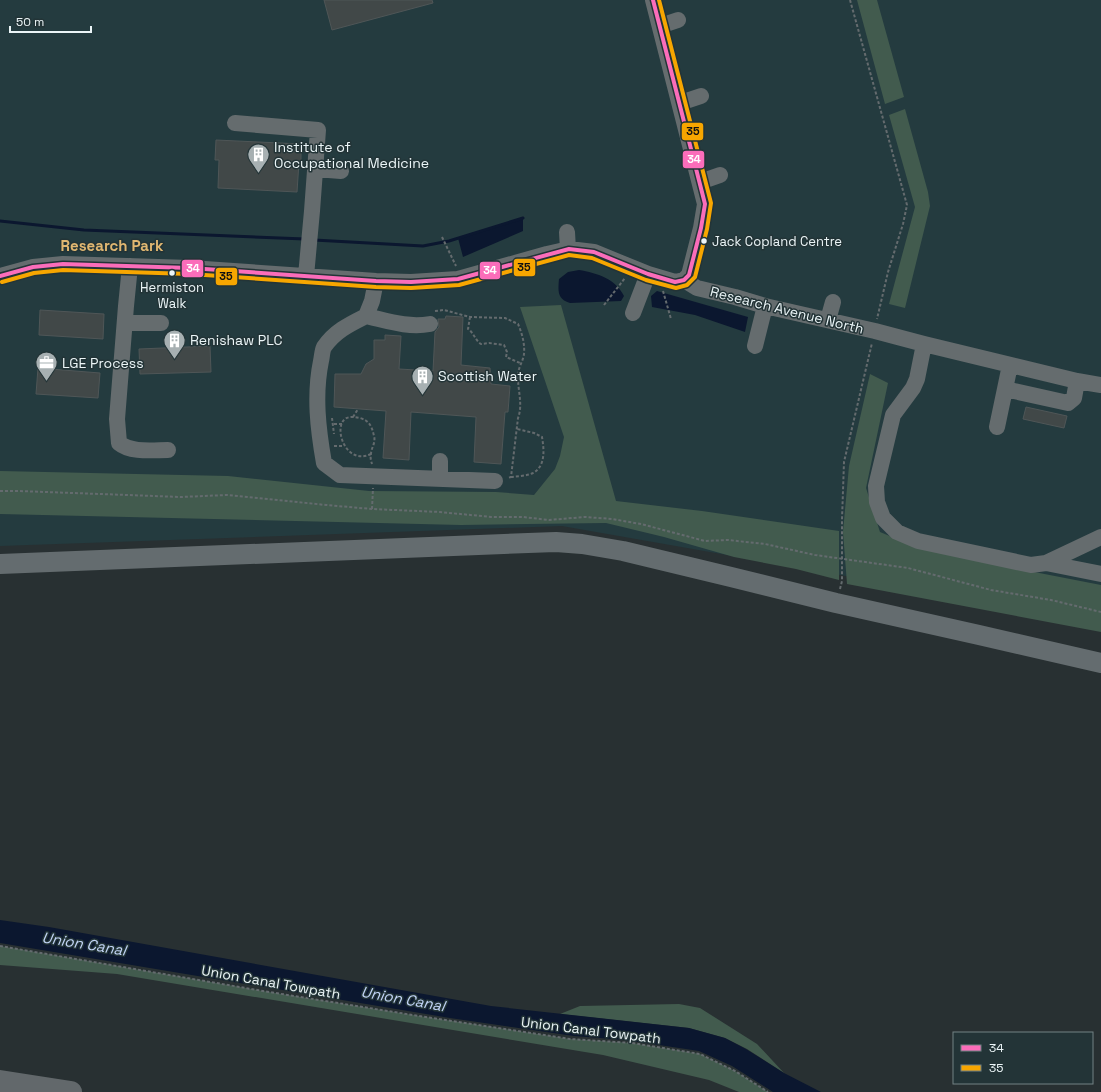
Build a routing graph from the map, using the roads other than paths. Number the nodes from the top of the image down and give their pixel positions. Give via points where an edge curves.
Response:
1 (653, 0) edge
2 (678, 20) dead end
3 (660, 26) junction
4 (701, 96) dead end
5 (680, 103) junction
6 (235, 123) dead end
7 (316, 169) junction
8 (342, 171) dead end
9 (720, 175) dead end
10 (700, 182) junction
11 (567, 232) dead end
12 (568, 250) junction
13 (130, 266) junction
14 (648, 274) junction
15 (0, 276) edge
16 (306, 276) junction
17 (684, 280) junction
18 (376, 281) junction
19 (833, 302) dead end
20 (765, 306) junction
21 (633, 313) dead end
22 (366, 316) junction
23 (828, 320) junction
24 (125, 323) junction
25 (161, 323) dead end
26 (424, 325) road end
27 (924, 344) junction
28 (755, 346) dead end
29 (1010, 365) junction
30 (1077, 381) junction
31 (1101, 385) edge
32 (1005, 389) junction
33 (997, 427) dead end
34 (168, 450) dead end
35 (440, 461) dead end
36 (440, 479) junction
37 (503, 479) road end
38 (1101, 537) edge
39 (1076, 549) junction
40 (1046, 563) junction
41 (0, 564) edge
42 (1082, 571) junction
43 (1101, 574) edge
44 (1101, 664) edge
45 (0, 1081) edge
46 (71, 1092) edge

1 - 3 street
2 - 3 street
3 - 5 street
4 - 5 street
5 - 10 street
6 - 7 street via 318,130
7 - 8 street
7 - 16 street
9 - 10 street
10 - 17 street via 705,204 689,275
11 - 12 street
12 - 14 street, Research Avenue North via 594,252
12 - 18 street, Research Avenue North via 458,279
13 - 15 street, Research Avenue North via 63,264 33,267
13 - 16 street, Research Avenue North
13 - 24 street
14 - 17 street, Research Avenue North via 675,282
14 - 21 street
16 - 18 street, Research Avenue North
17 - 20 street, Research Avenue North via 697,288
18 - 22 street
19 - 23 street
20 - 23 street, Research Avenue North
20 - 28 street
22 - 26 street via 398,324
22 - 36 street via 338,330 324,348 317,393 324,463 340,475
23 - 27 street, Research Avenue North
24 - 25 street
24 - 34 street via 117,419 119,443 125,448
27 - 29 street, Research Avenue North
27 - 40 street via 913,388 898,407 891,422 876,486 877,502 883,518 897,532 918,541 1031,565
29 - 30 street, Research Avenue North
29 - 32 street
30 - 31 street, Research Avenue North
30 - 32 street via 1074,398 1068,403
32 - 33 street
35 - 36 street
36 - 37 street
38 - 39 street
39 - 40 street
39 - 42 street
40 - 42 street
41 - 44 main road via 556,542 582,544
42 - 43 street
45 - 46 highway

